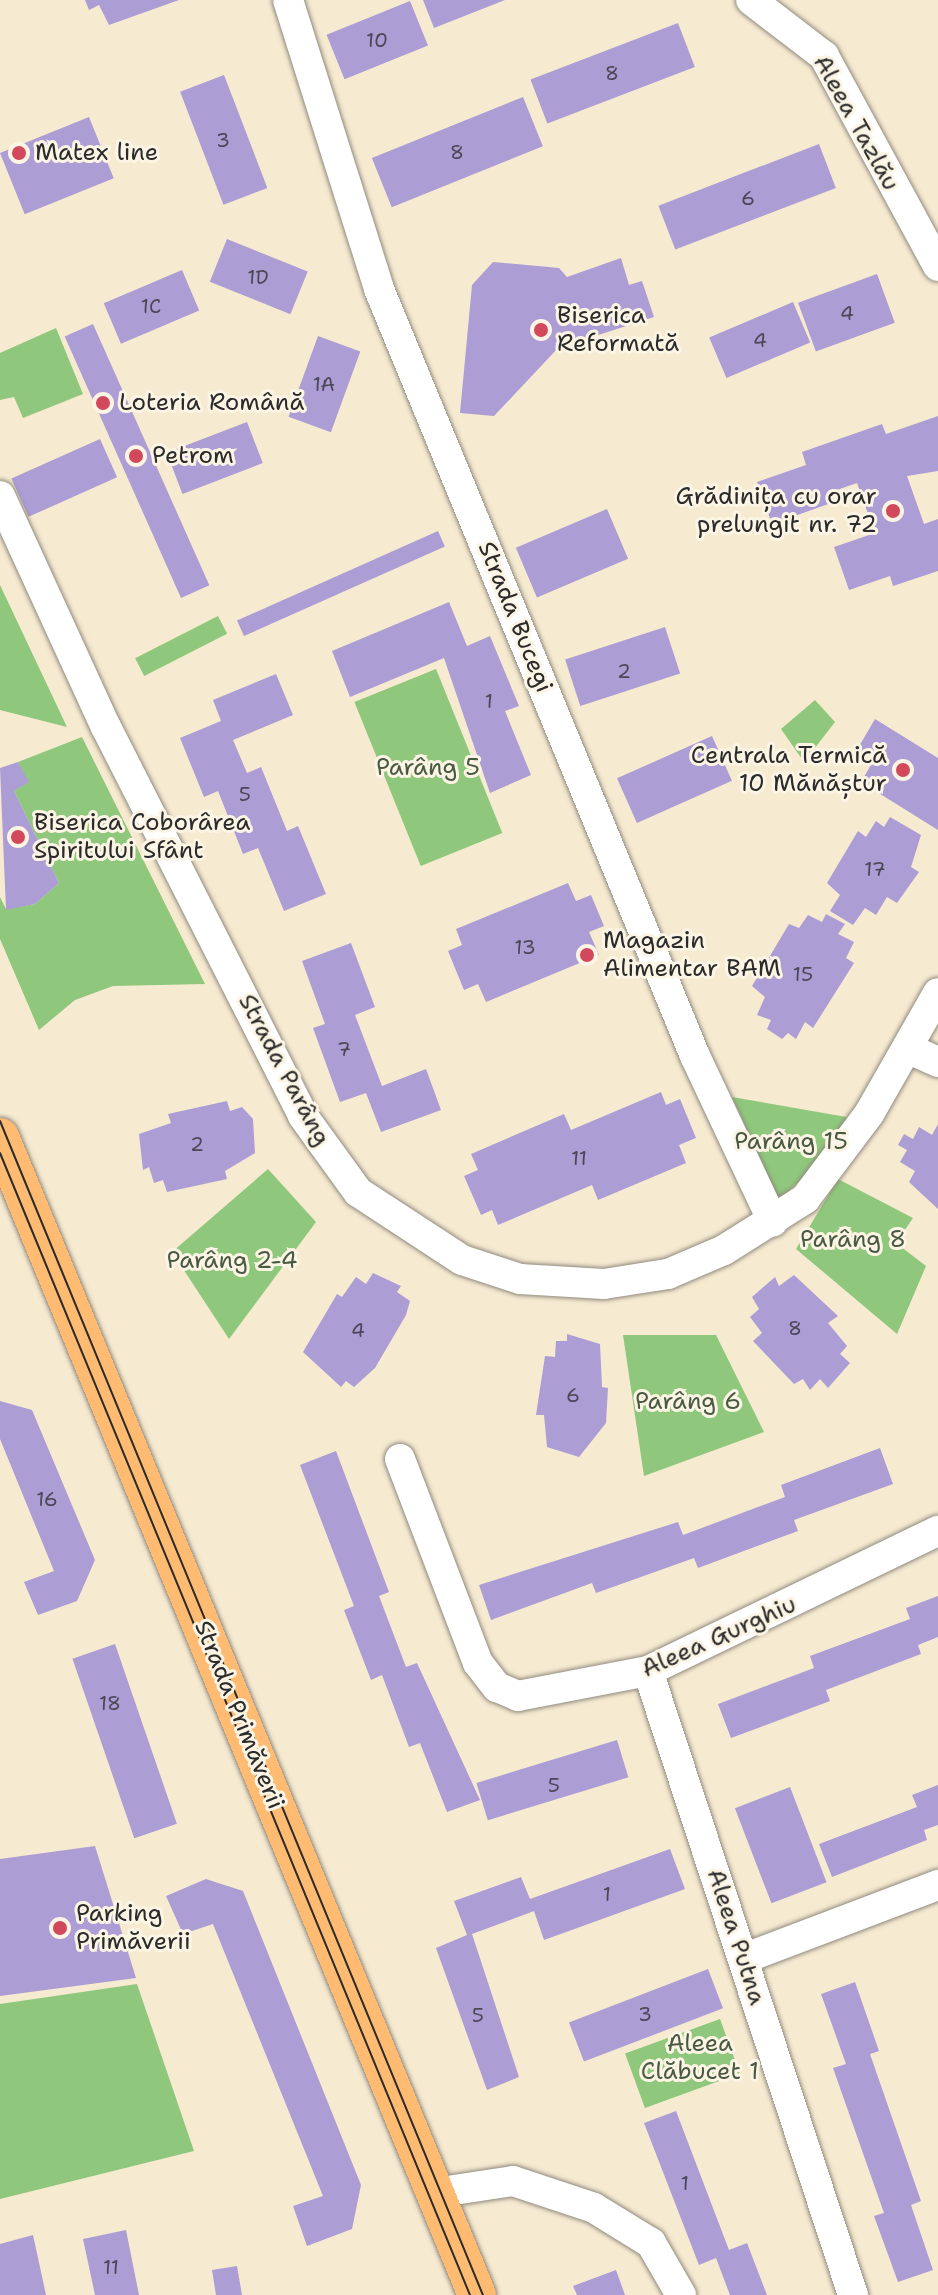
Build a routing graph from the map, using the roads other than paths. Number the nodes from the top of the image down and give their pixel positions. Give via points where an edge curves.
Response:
1 (288, 0) edge
2 (751, 0) edge
3 (938, 266) edge
4 (0, 496) edge
5 (938, 993) edge
6 (909, 1049) junction
7 (938, 1062) edge
8 (0, 1137) edge
9 (773, 1222) junction
10 (400, 1459) dead end
11 (938, 1531) edge
12 (648, 1671) junction
13 (938, 1885) edge
14 (743, 1959) junction
15 (434, 2193) junction
16 (477, 2295) edge
17 (681, 2295) edge
18 (853, 2295) edge

1 - 9 street, Strada Bucegi via 379,289 695,1056
2 - 3 street, Aleea Tazlău via 824,56
4 - 9 street, Strada Parâng via 106,727 296,1103 358,1192 462,1260 520,1279 604,1284 668,1274
5 - 6 street, Strada Parâng
6 - 7 street
6 - 9 street, Strada Parâng via 842,1153 805,1199
8 - 15 main road, Strada Primăverii
10 - 12 street, Aleea Gurghiu via 487,1679 530,1697
11 - 12 street, Aleea Gurghiu
12 - 14 street, Aleea Putna
13 - 14 street
14 - 18 street, Aleea Putna
15 - 16 main road, Strada Primăverii
15 - 17 street via 513,2181 594,2208 651,2243

